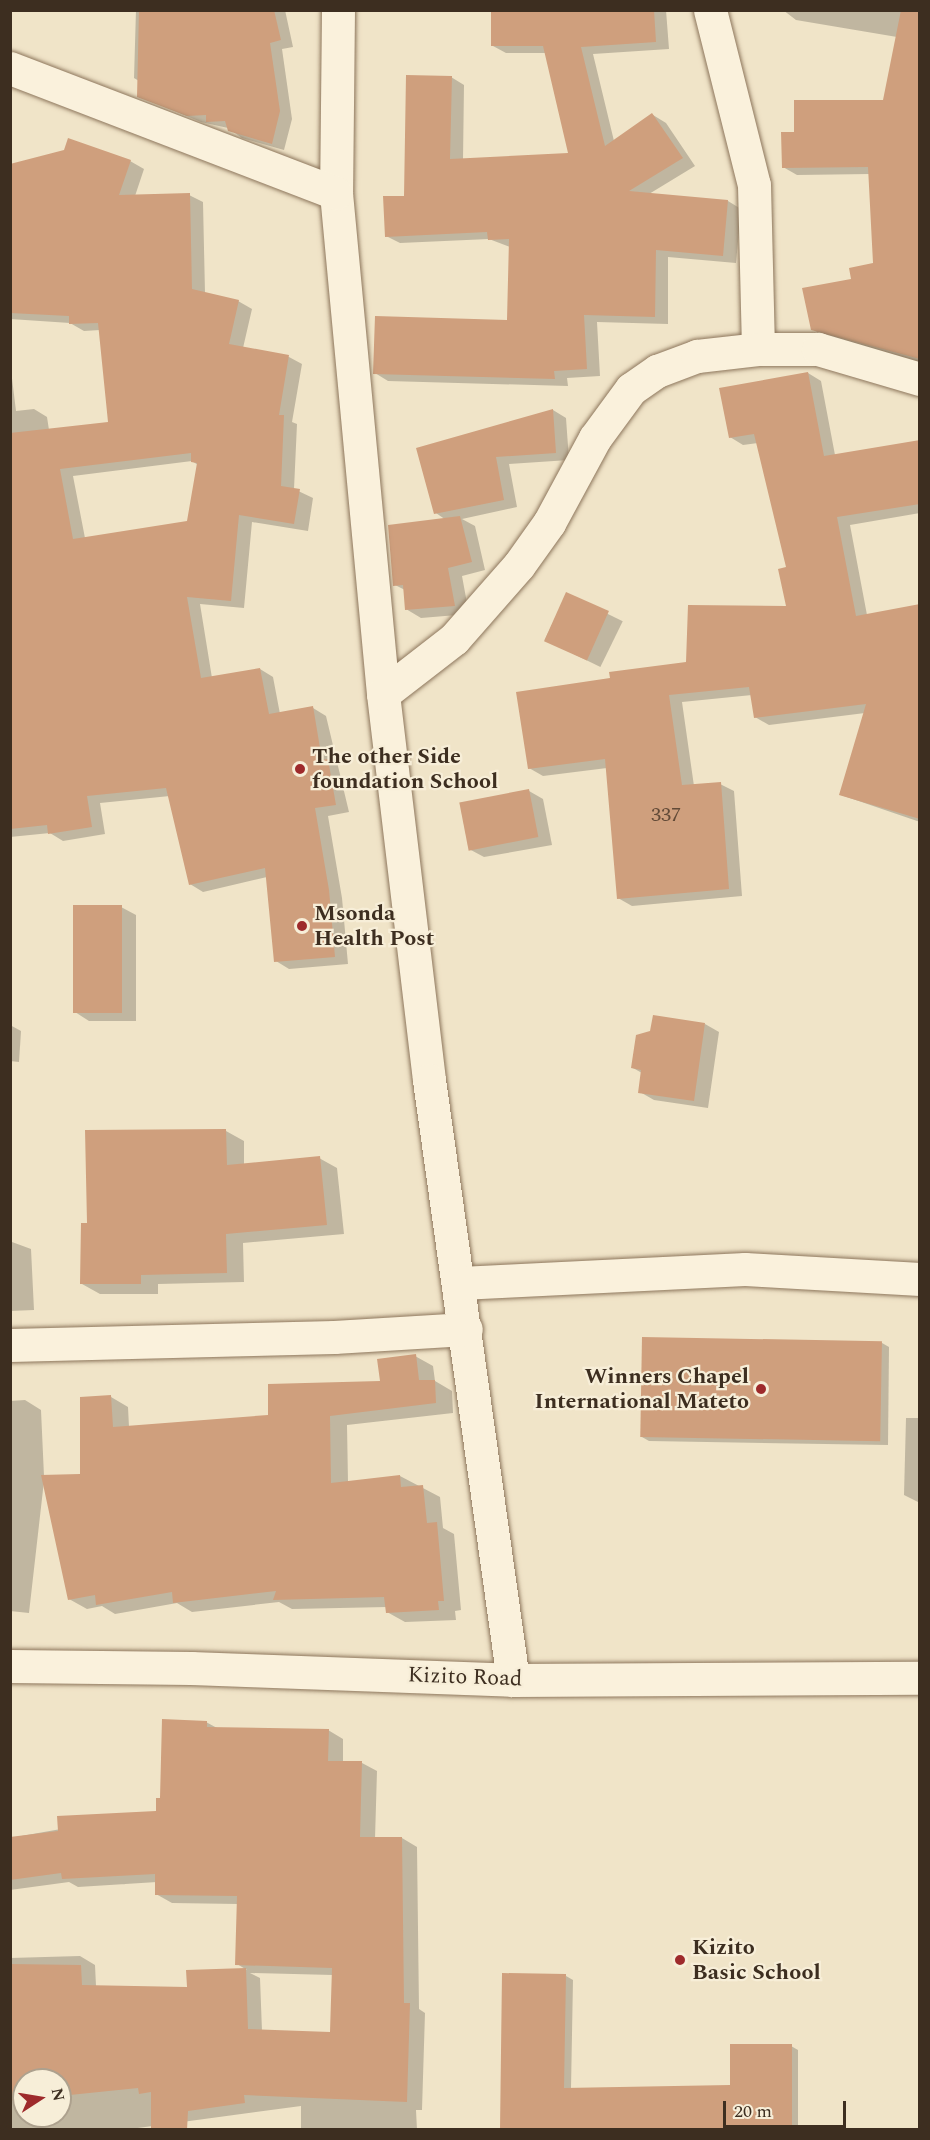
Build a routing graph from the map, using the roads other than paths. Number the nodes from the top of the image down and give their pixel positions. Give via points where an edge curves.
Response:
1 (338, 10) edge
2 (710, 10) edge
3 (10, 68) edge
4 (336, 193) junction
5 (758, 349) junction
6 (920, 379) edge
7 (383, 694) junction
8 (920, 1279) edge
9 (460, 1283) junction
10 (466, 1329) junction
11 (10, 1345) edge
12 (10, 1666) edge
13 (920, 1678) edge
14 (513, 1680) junction

1 - 4 street
2 - 5 street via 754,185
3 - 4 street
4 - 7 street
5 - 6 street via 818,349
5 - 7 street via 697,356 657,371 631,389 595,438 549,523 519,565 454,639
7 - 9 street via 429,1080
8 - 9 street via 745,1269
9 - 10 street
10 - 11 street via 334,1337
10 - 14 street
12 - 14 street, Kizito Road via 191,1668
13 - 14 street, Kizito Road

